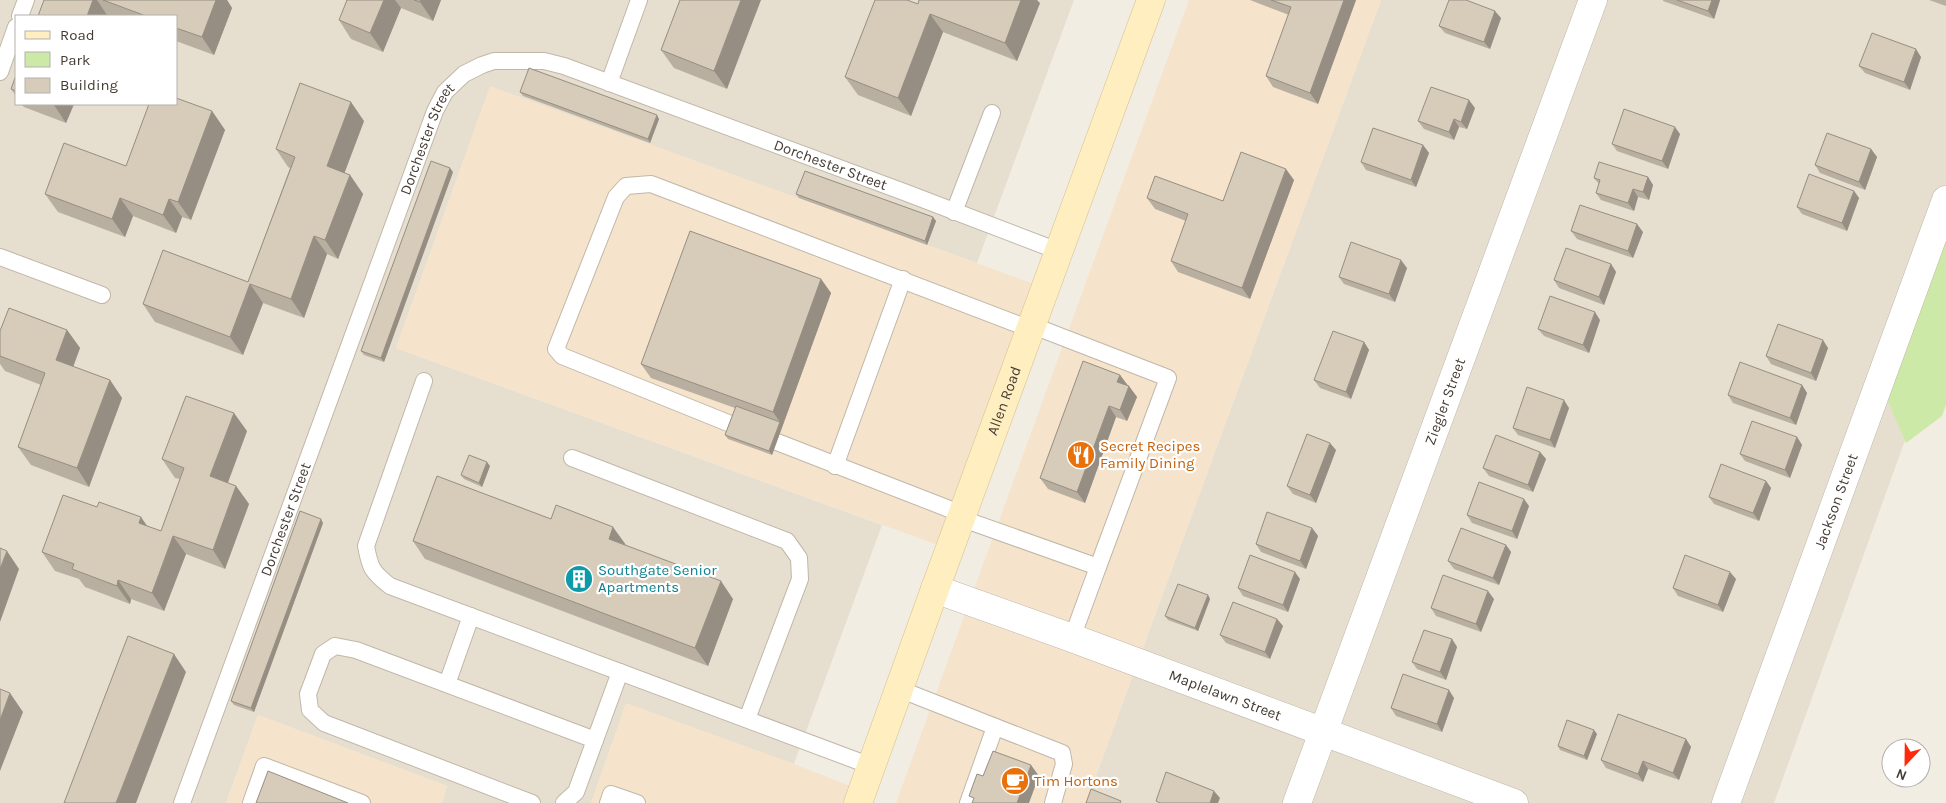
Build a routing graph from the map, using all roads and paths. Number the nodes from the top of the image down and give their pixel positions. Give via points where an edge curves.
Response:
1 (26, 0) edge
2 (639, 0) edge
3 (1151, 0) edge
4 (1593, 0) edge
5 (20, 15) edge
6 (15, 30) edge
7 (0, 72) edge
8 (609, 82) junction
9 (992, 113) dead end
10 (1946, 200) edge
11 (954, 212) junction
12 (1058, 251) junction
13 (0, 256) edge
14 (903, 279) junction
15 (102, 295) dead end
16 (1031, 327) junction
17 (424, 381) dead end
18 (733, 425) edge
19 (776, 442) edge
20 (572, 458) dead end
21 (835, 466) junction
22 (961, 516) junction
23 (1098, 566) junction
24 (935, 589) junction
25 (471, 616) junction
26 (1072, 638) junction
27 (620, 672) junction
28 (447, 684) junction
29 (899, 689) junction
30 (747, 720) junction
31 (995, 727) junction
32 (1323, 732) junction
33 (595, 740) junction
34 (871, 766) junction
35 (182, 803) edge
36 (251, 803) edge
37 (362, 803) edge
38 (532, 803) edge
39 (564, 803) edge
40 (608, 803) edge
41 (637, 803) edge
42 (858, 803) edge
43 (968, 803) edge
44 (1053, 803) edge
45 (1297, 803) edge
46 (1514, 803) edge
47 (1726, 803) edge

1 - 5 lane
2 - 8 lane
3 - 12 main road, Allen Road
4 - 32 street, Ziegler Street
6 - 7 lane
8 - 11 lane, Dorchester Street
8 - 35 lane, Dorchester Street via 544,60 494,61 464,74 445,92 431,121
9 - 11 lane
10 - 47 street, Jackson Street
11 - 12 lane, Dorchester Street
12 - 16 main road, Allen Road
13 - 15 lane
14 - 16 lane
14 - 18 lane via 650,184 626,186 616,197 556,349 562,356
14 - 21 lane
16 - 22 main road, Allen Road
16 - 23 lane via 1168,378
17 - 25 lane via 366,546 370,565 390,586
19 - 21 lane
20 - 30 lane via 787,542 799,558 800,578
21 - 22 lane
22 - 23 lane
22 - 24 main road, Allen Road
23 - 26 lane
24 - 26 street, Maplelawn Street
24 - 29 main road, Allen Road
25 - 27 lane
25 - 28 lane
26 - 32 street, Maplelawn Street
27 - 30 lane
27 - 33 lane
28 - 33 lane
28 - 38 lane via 356,650 335,646 323,654 308,694 310,710 324,723
29 - 31 lane
29 - 34 main road, Allen Road
30 - 34 lane
31 - 43 lane
31 - 44 lane via 1062,753 1064,764
32 - 45 street, Ziegler Street
32 - 46 street, Maplelawn Street
33 - 39 lane via 576,792
34 - 42 main road, Allen Road
36 - 37 lane via 264,766
40 - 41 lane via 611,794

